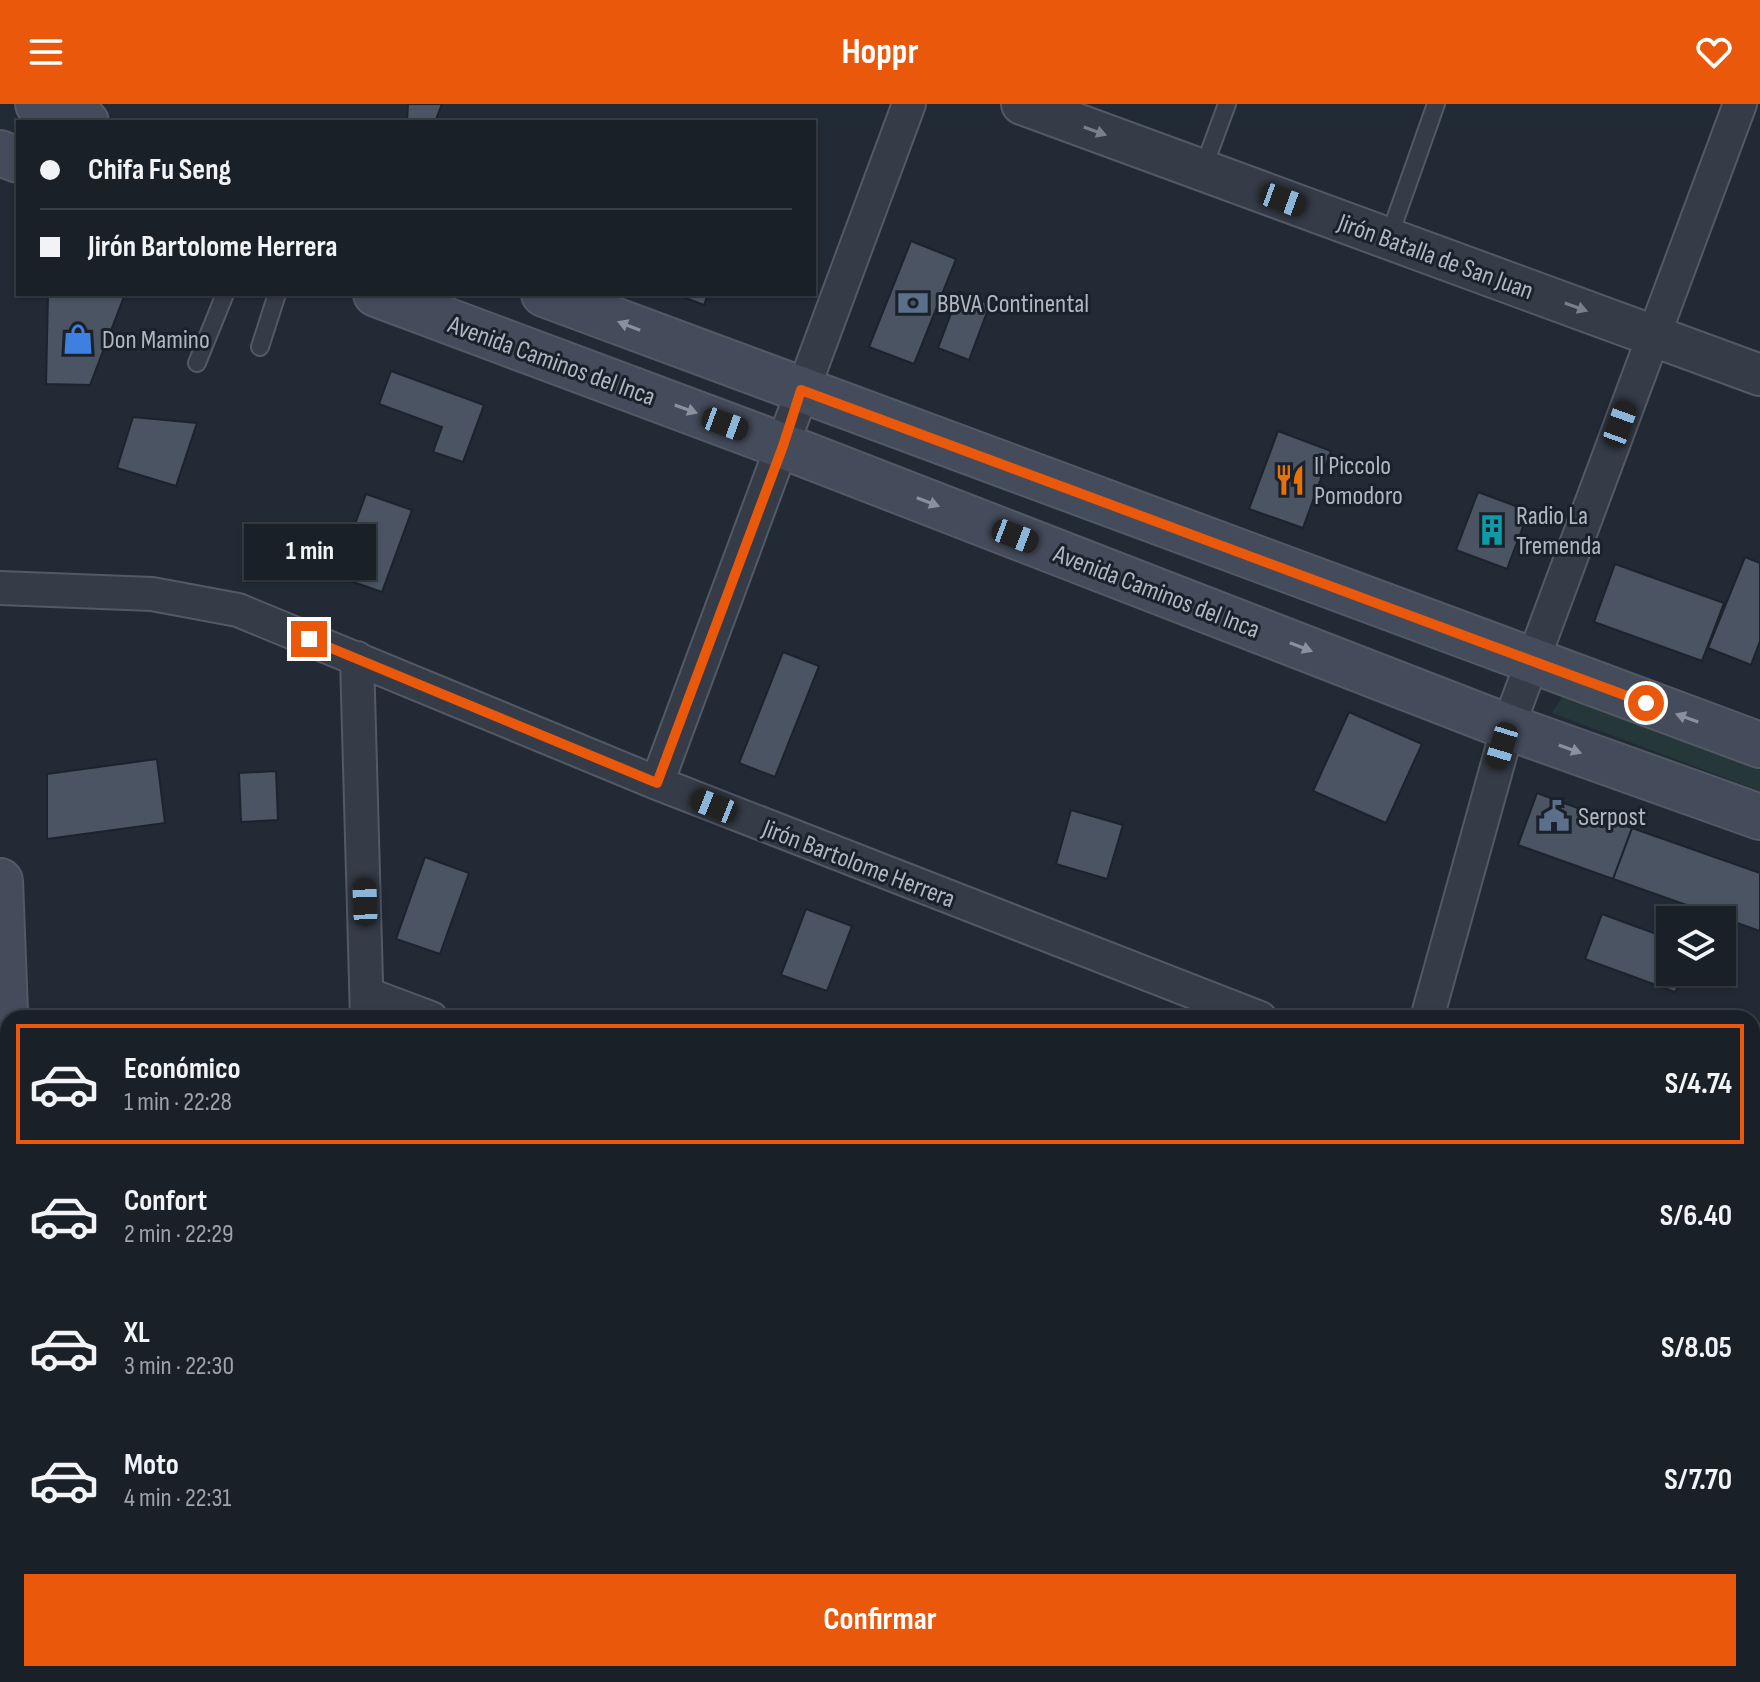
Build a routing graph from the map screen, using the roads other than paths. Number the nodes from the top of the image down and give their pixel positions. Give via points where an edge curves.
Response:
1 (38, 104) edge
2 (909, 104) edge
3 (1022, 104) edge
4 (1227, 104) edge
5 (1436, 104) edge
6 (1740, 104) edge
7 (81, 120) edge
8 (1203, 171) junction
9 (1389, 239) junction
10 (224, 296) edge
11 (276, 296) edge
12 (381, 296) edge
13 (549, 296) edge
14 (1654, 335) junction
15 (260, 347) dead end
16 (197, 363) dead end
17 (1760, 375) edge
18 (801, 390) junction
19 (783, 446) junction
20 (0, 588) edge
21 (357, 658) junction
22 (1532, 661) junction
23 (1508, 727) junction
24 (1760, 745) edge
25 (657, 783) junction
26 (1760, 817) edge
27 (0, 881) edge
28 (1136, 969) junction
29 (367, 1006) edge
30 (5, 1010) edge
31 (388, 1010) edge
32 (1189, 1010) edge
33 (1240, 1010) edge
34 (1429, 1010) edge

1 - 7 main road
2 - 18 street
3 -> 8 street, Jirón Batalla de San Juan
4 - 8 lane
5 - 9 lane
6 - 14 street
8 - 9 street, Jirón Batalla de San Juan
9 -> 14 street, Jirón Batalla de San Juan
10 - 16 lane
11 - 15 lane
12 -> 19 main road, Avenida Caminos del Inca
18 -> 13 main road
14 - 17 street, Jirón Batalla de San Juan
14 - 22 street
18 - 19 street
18 - 22 main road
19 -> 23 main road, Avenida Caminos del Inca
19 - 25 street
20 - 21 street, Jirón Bartolome Herrera via 152,594 238,610
21 - 25 street, Jirón Bartolome Herrera
21 - 29 street
22 - 23 street
24 -> 22 main road
23 -> 26 main road, Avenida Caminos del Inca
23 - 34 street
25 - 28 street, Jirón Bartolome Herrera
27 - 30 main road
28 - 32 street
28 - 33 street, Jirón Bartolome Herrera
29 - 31 street

